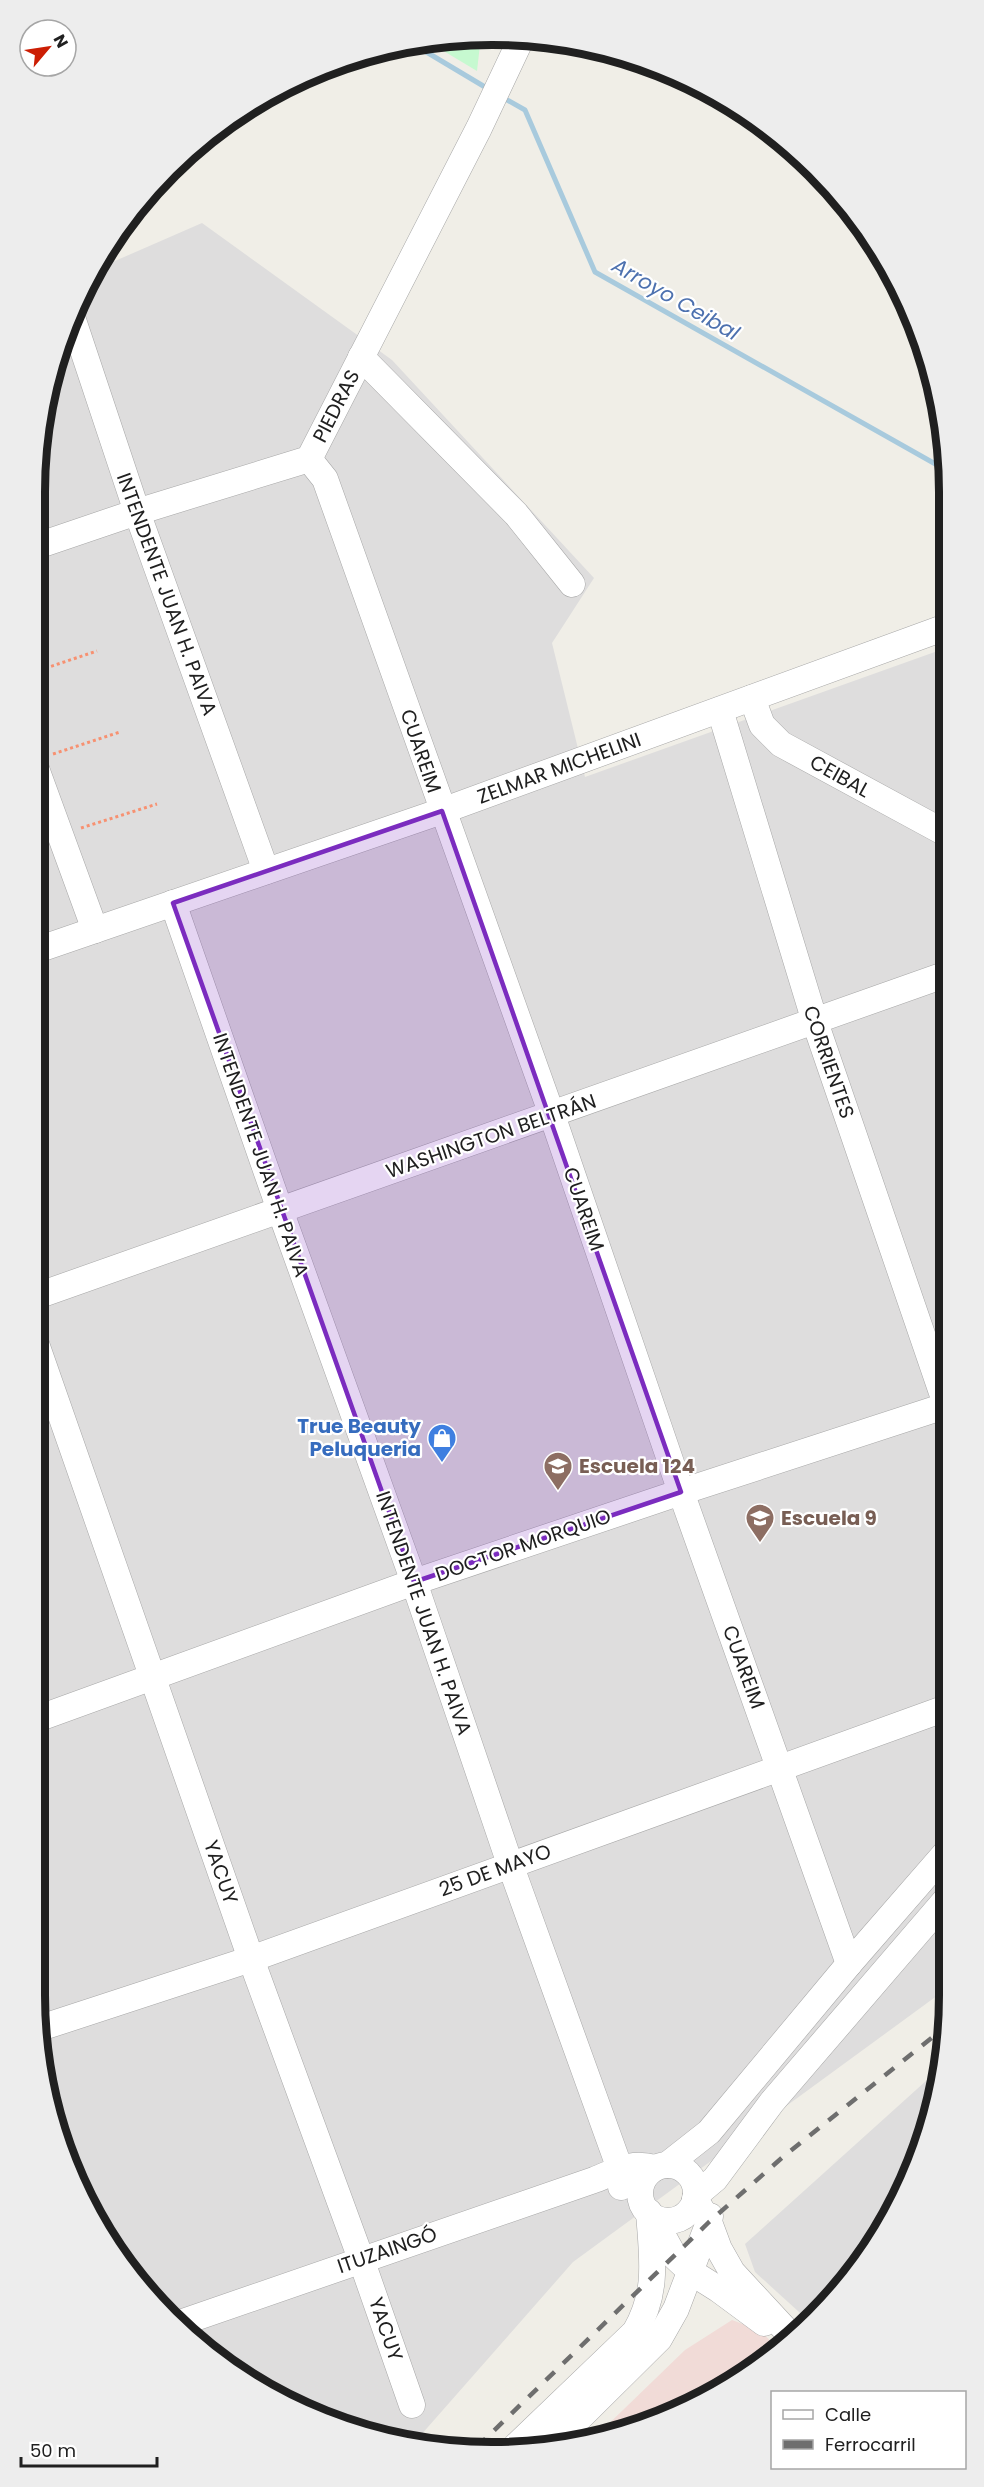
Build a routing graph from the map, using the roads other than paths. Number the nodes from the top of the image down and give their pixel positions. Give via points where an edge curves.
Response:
1 (516, 48) edge
2 (76, 329) edge
3 (361, 357) junction
4 (309, 459) junction
5 (137, 512) junction
6 (45, 543) edge
7 (572, 584) dead end
8 (939, 630) edge
9 (752, 698) junction
10 (720, 710) junction
11 (45, 780) edge
12 (442, 811) junction
13 (939, 830) edge
14 (266, 871) junction
15 (173, 903) junction
16 (96, 930) junction
17 (45, 947) edge
18 (939, 977) edge
19 (815, 1022) junction
20 (552, 1115) junction
21 (280, 1210) junction
22 (45, 1293) edge
23 (45, 1369) edge
24 (939, 1384) edge
25 (939, 1410) edge
26 (681, 1492) junction
27 (414, 1582) junction
28 (154, 1676) junction
29 (939, 1711) edge
30 (45, 1716) edge
31 (781, 1768) junction
32 (939, 1860) edge
33 (510, 1864) junction
34 (939, 1908) edge
35 (251, 1959) junction
36 (849, 1964) junction
37 (46, 2026) edge
38 (661, 2166) junction
39 (621, 2178) junction
40 (702, 2191) junction
41 (648, 2211) junction
42 (709, 2222) junction
43 (362, 2259) junction
44 (691, 2272) junction
45 (718, 2289) junction
46 (676, 2309) junction
47 (186, 2321) edge
48 (787, 2331) edge
49 (784, 2333) edge
50 (412, 2405) dead end
51 (561, 2436) edge
52 (521, 2441) edge

1 - 3 street, PIEDRAS
2 - 5 street, INTENDENTE JUAN H. PAIVA
3 - 4 street, PIEDRAS
3 - 7 street via 516,514
4 - 5 street, PIEDRAS
4 - 12 street, CUAREIM via 325,479
5 - 6 street, PIEDRAS
5 - 14 street, INTENDENTE JUAN H. PAIVA
8 - 9 street, ZELMAR MICHELINI
9 - 10 street, ZELMAR MICHELINI
9 - 13 street, CEIBAL via 762,726 781,744
10 - 12 street, ZELMAR MICHELINI
10 - 19 street, CORRIENTES
11 - 16 street via 59,836
12 - 14 street, ZELMAR MICHELINI
12 - 20 street, CUAREIM
14 - 15 street, ZELMAR MICHELINI
15 - 16 street, ZELMAR MICHELINI
15 - 21 street, INTENDENTE JUAN H. PAIVA
16 - 17 street, ZELMAR MICHELINI
18 - 19 street, WASHINGTON BELTRÁN
19 - 20 street, WASHINGTON BELTRÁN
19 - 24 street, CORRIENTES
20 - 21 street, WASHINGTON BELTRÁN
20 - 26 street, CUAREIM
21 - 22 street, WASHINGTON BELTRÁN
21 - 27 street, INTENDENTE JUAN H. PAIVA
23 - 28 street, YACUY
25 - 26 street, DOCTOR MORQUIO
26 - 27 street, DOCTOR MORQUIO
26 - 31 street, CUAREIM
27 - 28 street, DOCTOR MORQUIO
27 - 33 street, INTENDENTE JUAN H. PAIVA
28 - 30 street, DOCTOR MORQUIO
28 - 35 street, YACUY
29 - 31 street, 25 DE MAYO
31 - 33 street, 25 DE MAYO
31 - 36 street, CUAREIM
32 - 36 street
33 - 35 street, 25 DE MAYO
33 - 39 street, INTENDENTE JUAN H. PAIVA
34 - 40 street via 772,2102
35 - 37 street, 25 DE MAYO
35 - 43 street, YACUY
36 - 38 street via 709,2132
38 - 39 street, ITUZAINGÓ via 640,2163
38 - 40 street via 682,2168
38 - 41 street via 648,2173 640,2189
39 - 41 street, ITUZAINGÓ
39 - 43 street, ITUZAINGÓ via 594,2180
40 - 41 street via 688,2212 674,2220 659,2219
40 - 42 street
41 - 44 street via 674,2256
41 - 52 street via 654,2275 643,2319 635,2332
42 - 44 street
42 - 48 street via 732,2272
43 - 47 street, ITUZAINGÓ
43 - 50 street, YACUY
44 - 45 street
44 - 46 street
45 - 46 street
45 - 49 street via 765,2325
46 - 51 street via 659,2339

